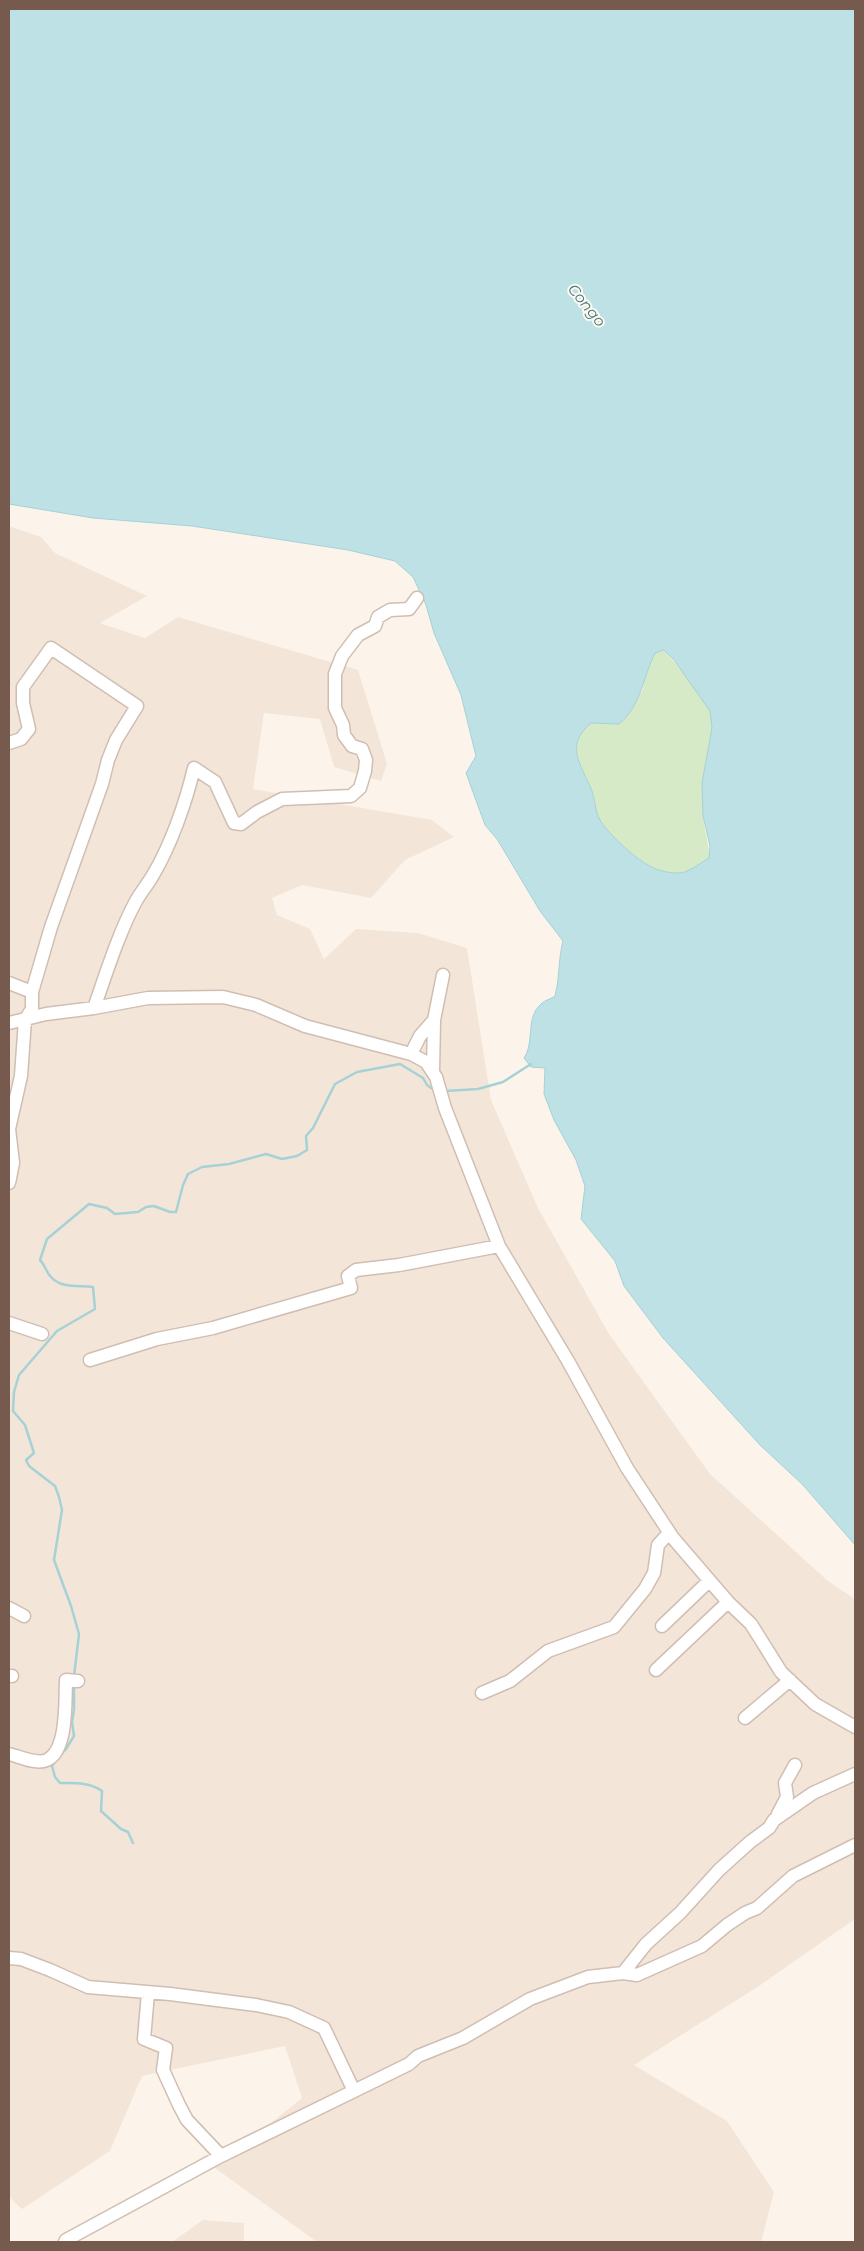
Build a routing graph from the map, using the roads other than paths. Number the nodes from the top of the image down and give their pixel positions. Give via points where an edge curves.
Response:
1 (417, 598) dead end
2 (9, 743) edge
3 (443, 975) dead end
4 (9, 983) edge
5 (32, 992) junction
6 (94, 1008) junction
7 (25, 1020) junction
8 (434, 1020) junction
9 (9, 1023) edge
10 (411, 1054) junction
11 (433, 1072) junction
12 (9, 1183) edge
13 (499, 1246) junction
14 (9, 1323) edge
15 (42, 1334) dead end
16 (90, 1360) dead end
17 (670, 1532) junction
18 (709, 1580) junction
19 (728, 1602) junction
20 (9, 1608) edge
21 (24, 1616) dead end
22 (662, 1626) dead end
23 (656, 1670) dead end
24 (790, 1680) junction
25 (72, 1681) dead end
26 (482, 1693) dead end
27 (746, 1718) dead end
28 (855, 1727) edge
29 (9, 1754) edge
30 (795, 1765) dead end
31 (855, 1774) edge
32 (774, 1820) junction
33 (855, 1845) edge
34 (9, 1958) edge
35 (623, 1973) junction
36 (148, 1993) junction
37 (354, 2091) junction
38 (221, 2156) junction
39 (65, 2242) edge

1 - 6 street via 409,609 390,610 378,617 375,626 358,635 342,656 335,674 335,708 344,735 352,746 362,749 366,760 360,788 350,796 282,799 241,824 234,823 214,782 194,768 166,848 136,902
2 - 5 street via 22,739 29,729 23,687 51,648 138,706 116,740 108,760
3 - 8 street
4 - 5 street
5 - 7 street via 32,1009
6 - 7 street
6 - 10 street via 148,998 222,997 256,1005 305,1026
7 - 9 street
7 - 12 street via 21,1076 9,1129 13,1163
8 - 10 street via 420,1036
8 - 11 street
10 - 11 street via 426,1062
11 - 13 street
13 - 16 street via 356,1270 348,1276 351,1288
13 - 17 street via 627,1468
14 - 15 street
17 - 18 street
17 - 26 street via 658,1545 654,1573 645,1589 614,1627 548,1651 510,1682
18 - 19 street
18 - 22 street
19 - 23 street
19 - 24 street via 751,1624 773,1661
20 - 21 street
24 - 27 street
24 - 28 street via 815,1704
25 - 29 street via 58,1750 46,1761
30 - 32 street via 786,1783 787,1797
31 - 32 street via 813,1793
32 - 35 street via 769,1828 719,1870 646,1944
33 - 35 street via 793,1876 757,1908 727,1925 702,1946 637,1975
34 - 36 street via 50,1970 88,1987
35 - 37 street via 588,1977 538,1996 463,2038 418,2056 409,2064
36 - 37 street via 256,2005 303,2018 324,2028
36 - 38 street via 144,2039 166,2048 163,2070 179,2105 187,2120
37 - 38 street
38 - 39 street

